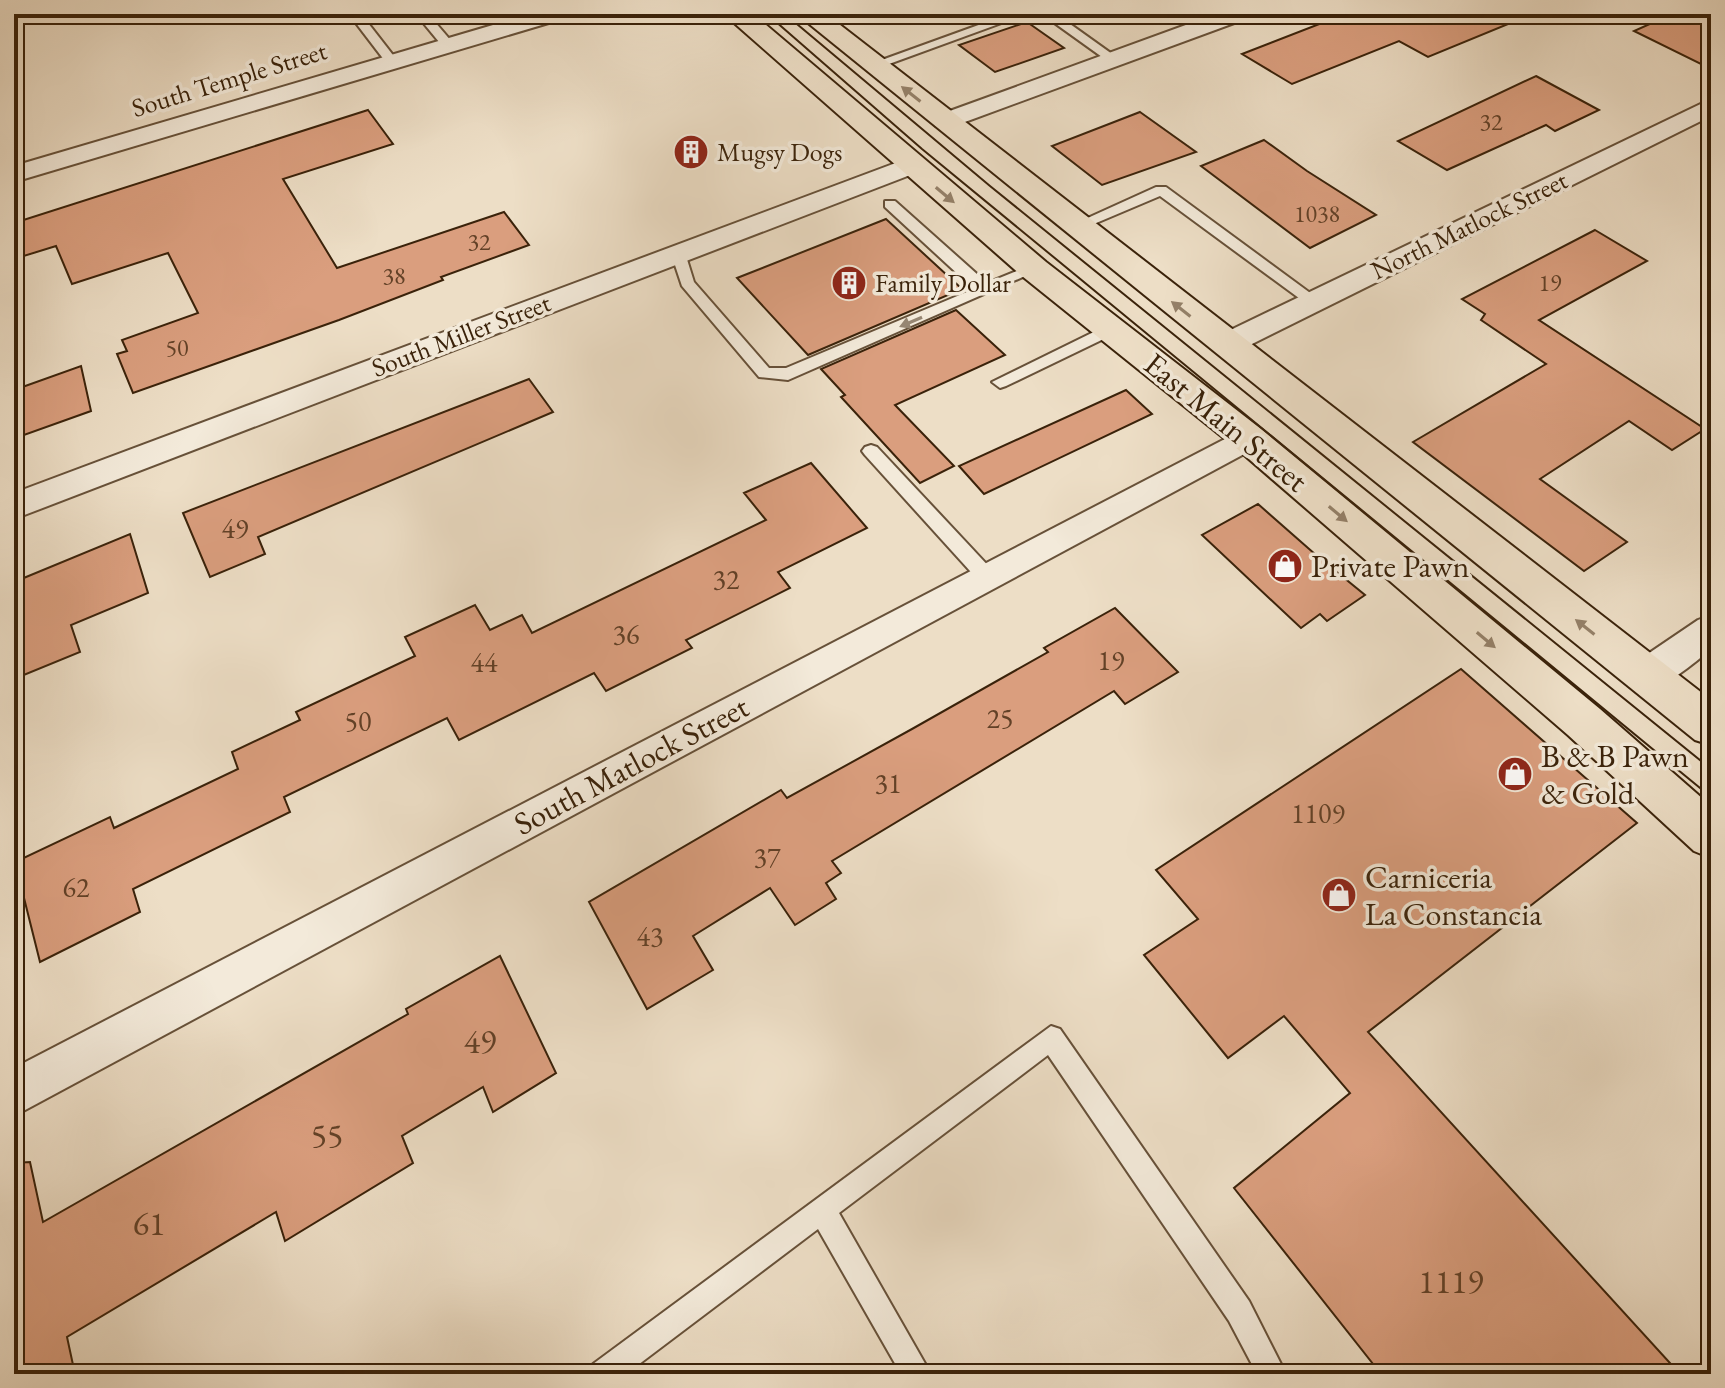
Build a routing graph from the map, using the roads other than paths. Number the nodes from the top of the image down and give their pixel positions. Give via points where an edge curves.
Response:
1 (355, 14) edge
2 (422, 14) edge
3 (554, 14) edge
4 (737, 14) edge
5 (855, 14) edge
6 (1020, 14) edge
7 (1048, 14) edge
8 (1222, 16) edge
9 (817, 19) edge
10 (448, 45) junction
11 (1113, 59) junction
12 (392, 62) junction
13 (874, 65) junction
14 (1711, 106) edge
15 (945, 121) junction
16 (909, 166) junction
17 (14, 174) edge
18 (890, 204) dead end
19 (1077, 226) junction
20 (678, 253) junction
21 (1034, 269) junction
22 (985, 290) junction
23 (1312, 301) junction
24 (1110, 329) junction
25 (1227, 344) junction
26 (1000, 382) dead end
27 (1248, 438) junction
28 (871, 451) dead end
29 (14, 506) edge
30 (987, 577) junction
31 (1711, 630) edge
32 (1646, 675) junction
33 (1711, 726) edge
34 (1711, 836) edge
35 (14, 1093) edge
36 (822, 1210) junction
37 (603, 1374) edge
38 (917, 1374) edge
39 (1272, 1374) edge

1 - 12 lane
2 - 10 lane
3 - 10 street, South Temple Street
4 - 16 main road, East Main Street
5 - 9 lane
6 - 13 lane
7 - 11 lane
8 - 11 street
9 - 13 main road, East Main Street
10 - 12 street, South Temple Street
11 - 15 street
12 - 17 street, South Temple Street
15 -> 13 main road, East Main Street
14 - 23 street, North Matlock Street
15 - 19 main road, East Main Street
16 - 20 street, South Miller Street
16 -> 21 main road, East Main Street
18 - 22 lane
19 - 23 lane via 1161,190
25 -> 19 main road, East Main Street
22 -> 20 lane via 788,374 765,373 687,283
20 - 29 street, South Miller Street
21 - 22 lane
21 - 24 main road, East Main Street
23 - 25 street, North Matlock Street
24 - 26 lane
24 - 27 main road, East Main Street
32 -> 25 main road, East Main Street
27 - 30 street, South Matlock Street
27 -> 34 main road, East Main Street
28 - 30 lane
30 - 35 street, South Matlock Street
31 - 32 street
32 - 33 main road, East Main Street
36 - 37 lane
36 - 38 lane
36 - 39 lane via 1051,1038 1239,1311

